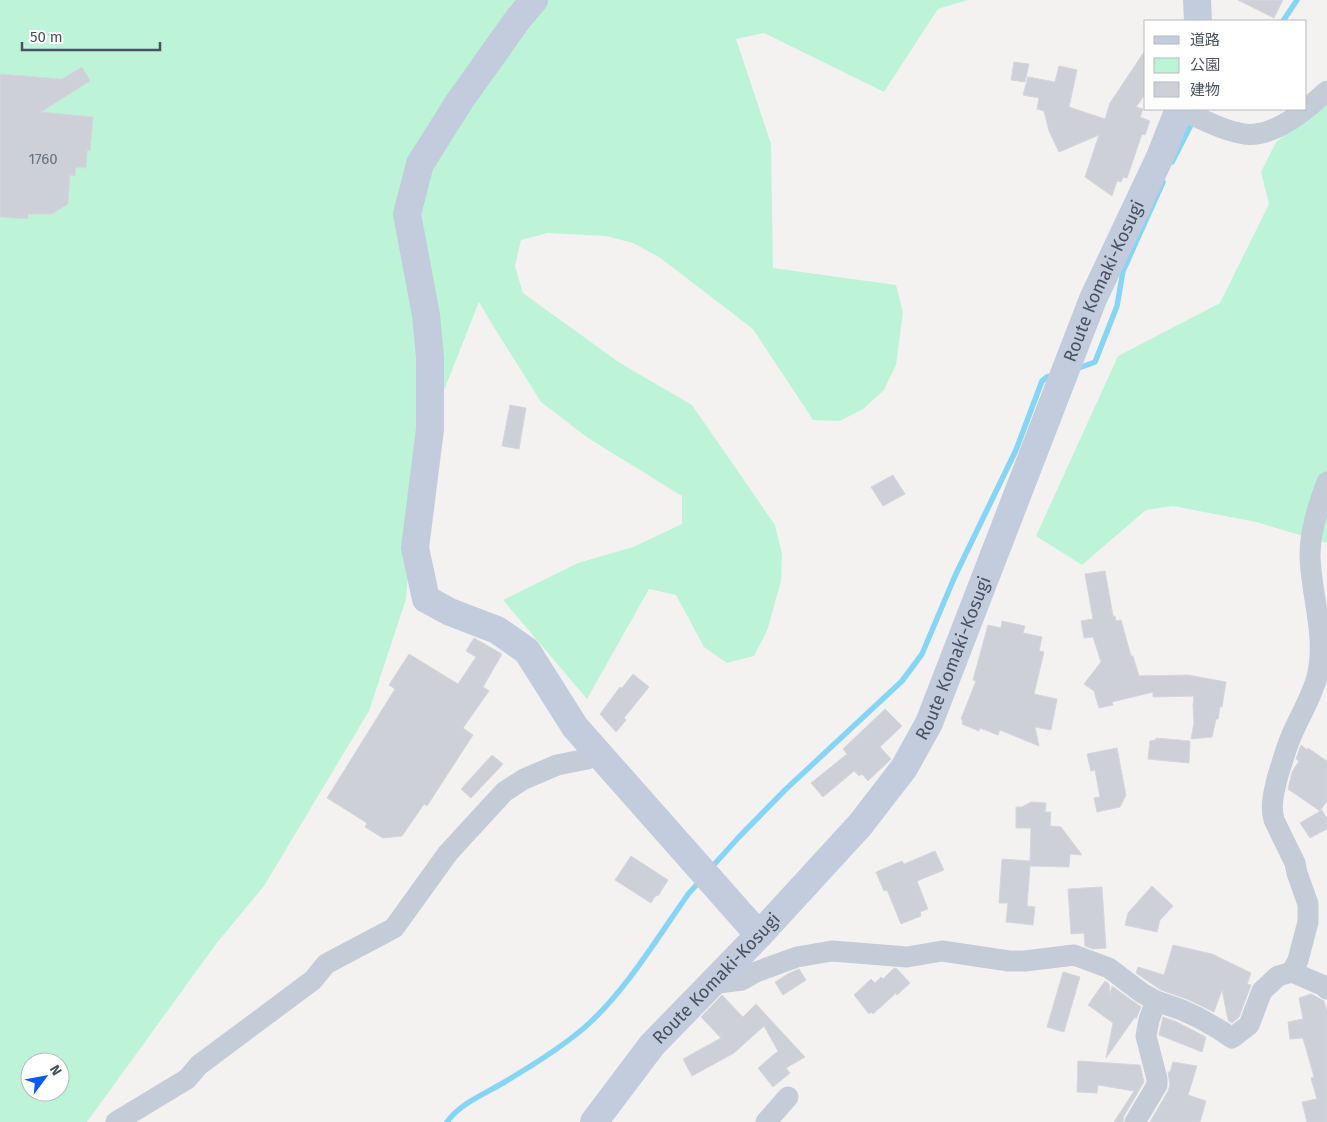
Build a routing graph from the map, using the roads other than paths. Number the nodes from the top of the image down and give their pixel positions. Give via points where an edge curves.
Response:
1 (534, 0) edge
2 (1197, 0) edge
3 (1198, 20) edge
4 (1327, 91) edge
5 (1307, 108) edge
6 (1181, 110) edge
7 (1304, 110) edge
8 (1327, 482) edge
9 (598, 753) junction
10 (759, 935) junction
11 (1292, 972) junction
12 (710, 984) junction
13 (1327, 989) edge
14 (1156, 1001) junction
15 (788, 1097) dead end
16 (116, 1122) edge
17 (594, 1122) edge
18 (766, 1122) edge
19 (1135, 1122) edge

1 - 9 main road via 459,102 420,164 407,214 426,315 430,356 430,429 415,548 426,599 497,630 527,651 575,726
2 - 3 main road
4 - 5 street
6 - 7 street via 1218,126 1253,134 1276,127
6 - 10 main road, Route Komaki-Kosugi via 1093,300 929,723 904,768 860,826
8 - 11 street via 1312,531 1310,556 1321,658 1313,689 1284,752 1273,795 1274,820 1295,863 1308,904 1308,922
9 - 10 main road
9 - 16 street via 587,759 556,765 504,792 448,853 394,928 326,964 313,980 198,1065 187,1079
10 - 12 main road, Route Komaki-Kosugi
11 - 13 street
11 - 14 street via 1278,976 1262,991 1249,1025 1232,1038 1182,1010
12 - 14 street via 742,980 797,957 832,951 907,958 942,951 1010,961 1074,955 1109,968
12 - 17 main road, Route Komaki-Kosugi via 652,1045
14 - 19 street via 1146,1036 1157,1084
15 - 18 street

